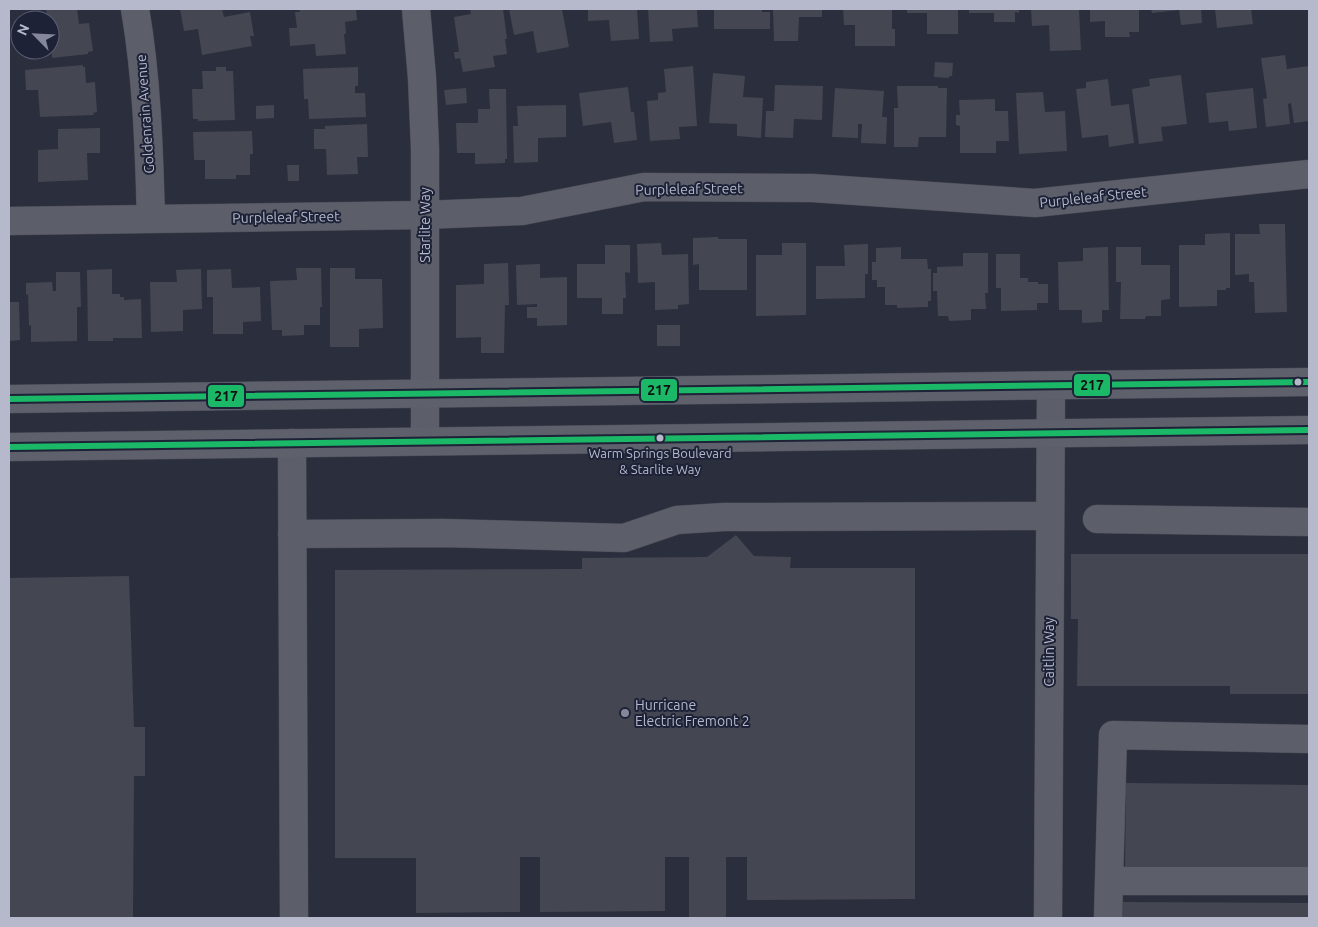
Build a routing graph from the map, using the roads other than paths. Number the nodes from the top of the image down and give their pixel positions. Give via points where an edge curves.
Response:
1 (135, 9) edge
2 (416, 9) edge
3 (1309, 174) edge
4 (424, 215) junction
5 (151, 219) junction
6 (9, 221) edge
7 (1309, 382) edge
8 (1051, 386) junction
9 (425, 392) junction
10 (9, 399) edge
11 (1309, 430) edge
12 (1050, 433) junction
13 (425, 441) junction
14 (292, 443) junction
15 (9, 447) edge
16 (1050, 516) junction
17 (1097, 520) dead end
18 (1309, 522) edge
19 (292, 534) junction
20 (1309, 739) edge
21 (1109, 881) junction
22 (1309, 881) edge
23 (294, 918) edge
24 (1048, 918) edge
25 (1108, 918) edge

1 - 5 street, Goldenrain Avenue via 145,84
2 - 4 street, Starlite Way via 425,148
3 - 4 street, Purpleleaf Street via 1035,203 812,188 644,187 522,211
4 - 5 street, Purpleleaf Street
4 - 9 street, Starlite Way
5 - 6 street, Purpleleaf Street
7 - 8 main road
8 - 9 main road
8 - 12 street, Caitlin Way
9 - 10 main road
9 - 13 street, Starlite Way
11 - 12 main road
12 - 13 main road
12 - 16 street, Caitlin Way
13 - 14 main road
14 - 15 main road
14 - 19 street
16 - 19 street via 724,517 677,520 624,538 443,533
16 - 24 street, Caitlin Way
17 - 18 street
19 - 23 street
20 - 21 street via 1113,735
21 - 22 street
21 - 25 street

